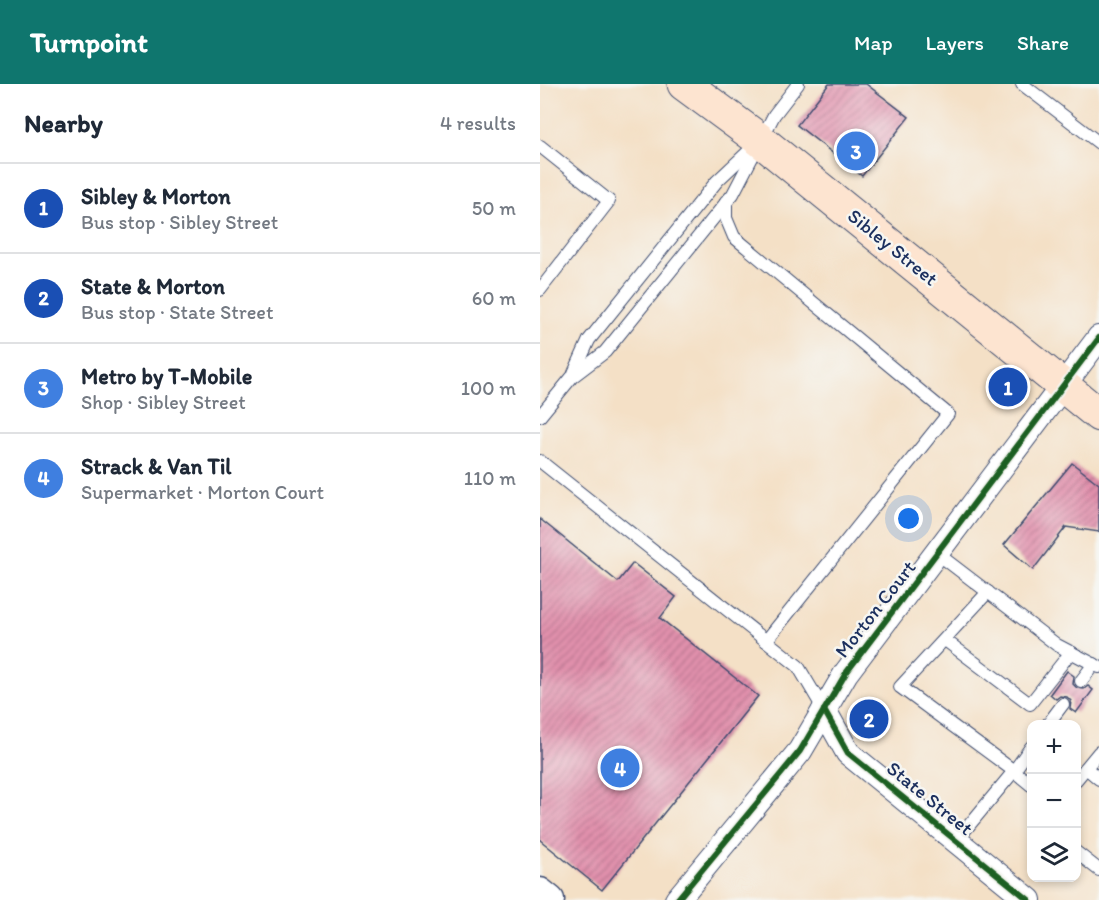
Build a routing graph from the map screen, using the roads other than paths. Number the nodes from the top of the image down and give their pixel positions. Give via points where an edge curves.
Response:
1 (684, 84) edge
2 (798, 84) edge
3 (1022, 84) edge
4 (760, 140) junction
5 (1099, 142) edge
6 (540, 146) edge
7 (726, 201) junction
8 (540, 290) edge
9 (620, 301) junction
10 (635, 314) junction
11 (1099, 339) edge
12 (572, 377) junction
13 (1064, 387) junction
14 (1099, 415) edge
15 (540, 416) edge
16 (540, 462) edge
17 (938, 554) junction
18 (988, 592) junction
19 (945, 640) junction
20 (766, 641) junction
21 (1071, 652) junction
22 (1096, 666) edge
23 (1081, 681) dead end
24 (1063, 704) dead end
25 (824, 710) junction
26 (1051, 720) edge
27 (1099, 752) edge
28 (1027, 754) edge
29 (1086, 768) junction
30 (1014, 771) junction
31 (1081, 775) edge
32 (1099, 779) edge
33 (1027, 781) edge
34 (956, 841) junction
35 (1081, 855) edge
36 (1099, 870) edge
37 (540, 892) edge
38 (550, 900) edge
39 (677, 900) edge
40 (1029, 900) edge

1 - 4 main road, Sibley Street
2 - 4 lane
3 - 5 lane
4 - 7 lane
4 - 9 lane via 717,182
4 - 13 main road, Sibley Street
6 - 8 lane via 609,201
7 - 10 lane
7 - 20 lane via 726,219 734,237 948,414
9 - 10 lane
9 - 12 lane via 589,340
10 - 12 lane via 605,352
11 - 13 street, Morton Court
12 - 15 lane
13 - 14 main road, Sibley Street
13 - 17 street, Morton Court
16 - 20 lane
17 - 18 lane
17 - 25 street, Morton Court via 846,674
18 - 19 lane
18 - 21 lane
19 - 21 lane via 1030,704
19 - 30 lane via 900,687
20 - 25 lane via 798,666
21 - 22 lane
22 - 23 lane
24 - 26 lane
25 - 34 street, State Street via 848,753
25 - 39 street, Morton Court via 800,751
27 - 29 lane
28 - 30 lane
29 - 31 lane
29 - 32 lane
30 - 33 lane
30 - 34 lane
34 - 40 street, State Street
35 - 36 lane
37 - 38 street

